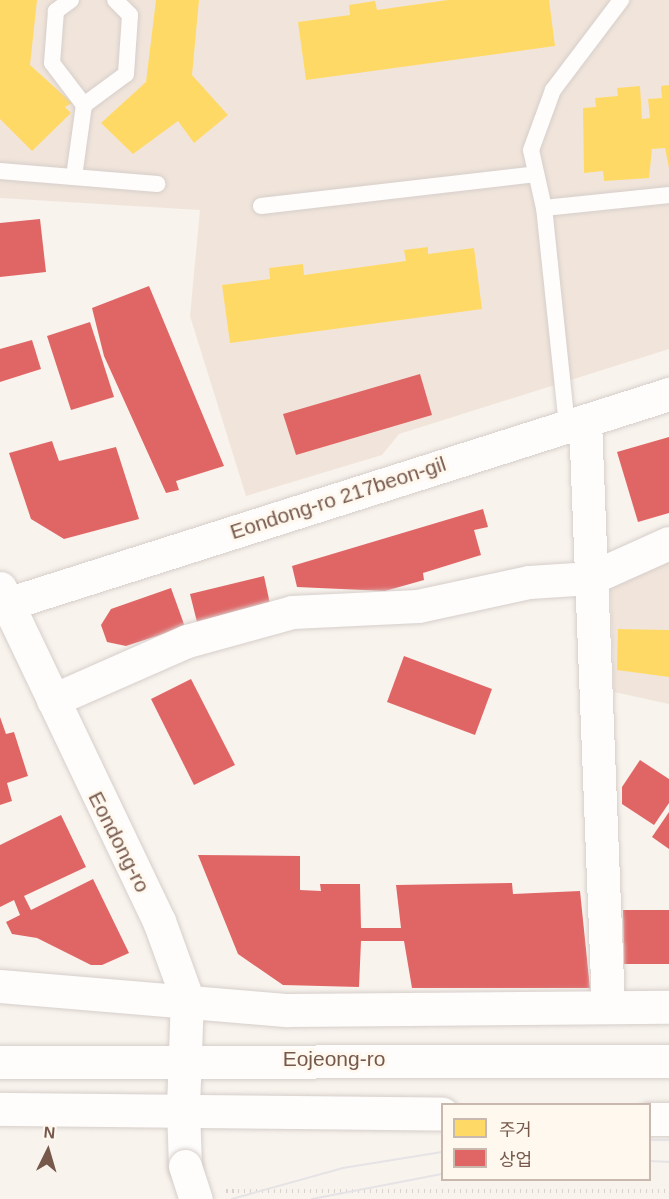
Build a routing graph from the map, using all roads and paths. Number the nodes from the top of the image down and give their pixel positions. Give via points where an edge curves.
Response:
1 (71, 0) edge
2 (115, 0) edge
3 (621, 0) edge
4 (84, 105) junction
5 (0, 171) edge
6 (536, 174) junction
7 (74, 177) junction
8 (157, 184) dead end
9 (669, 195) edge
10 (261, 206) dead end
11 (544, 208) junction
12 (669, 394) edge
13 (576, 423) junction
14 (669, 543) edge
15 (591, 578) junction
16 (4, 596) edge
17 (53, 700) junction
18 (0, 986) edge
19 (186, 998) junction
20 (669, 1006) edge
21 (608, 1007) junction
22 (186, 1059) junction
23 (669, 1061) edge
24 (0, 1062) edge
25 (0, 1109) edge
26 (183, 1109) junction
27 (441, 1114) edge
28 (651, 1119) edge
29 (669, 1119) edge
30 (669, 1191) edge
31 (209, 1195) edge

1 - 4 lane via 56,11 52,63
2 - 4 lane via 130,15 126,74
3 - 6 lane via 553,90 531,150
4 - 7 lane
5 - 7 lane
6 - 10 lane
6 - 11 lane
7 - 8 lane
9 - 11 lane
11 - 13 lane
12 - 13 street, Eondong-ro 217beon-gil
13 - 15 street
13 - 16 street, Eondong-ro 217beon-gil
14 - 15 street
15 - 17 street via 529,582 418,606 292,612 187,641
15 - 21 street
16 - 17 street, Eondong-ro
17 - 19 street, Eondong-ro via 159,921
18 - 19 street
19 - 21 street via 288,1010
19 - 22 street, Eondong-ro
20 - 21 street
22 - 23 street, Eojeong-ro
22 - 24 street, Eojeong-ro
22 - 26 street, Eondong-ro
25 - 26 street
26 - 27 street
26 - 31 street, Eondong-ro, bridge via 185,1166
28 - 29 street
30 - 31 path

